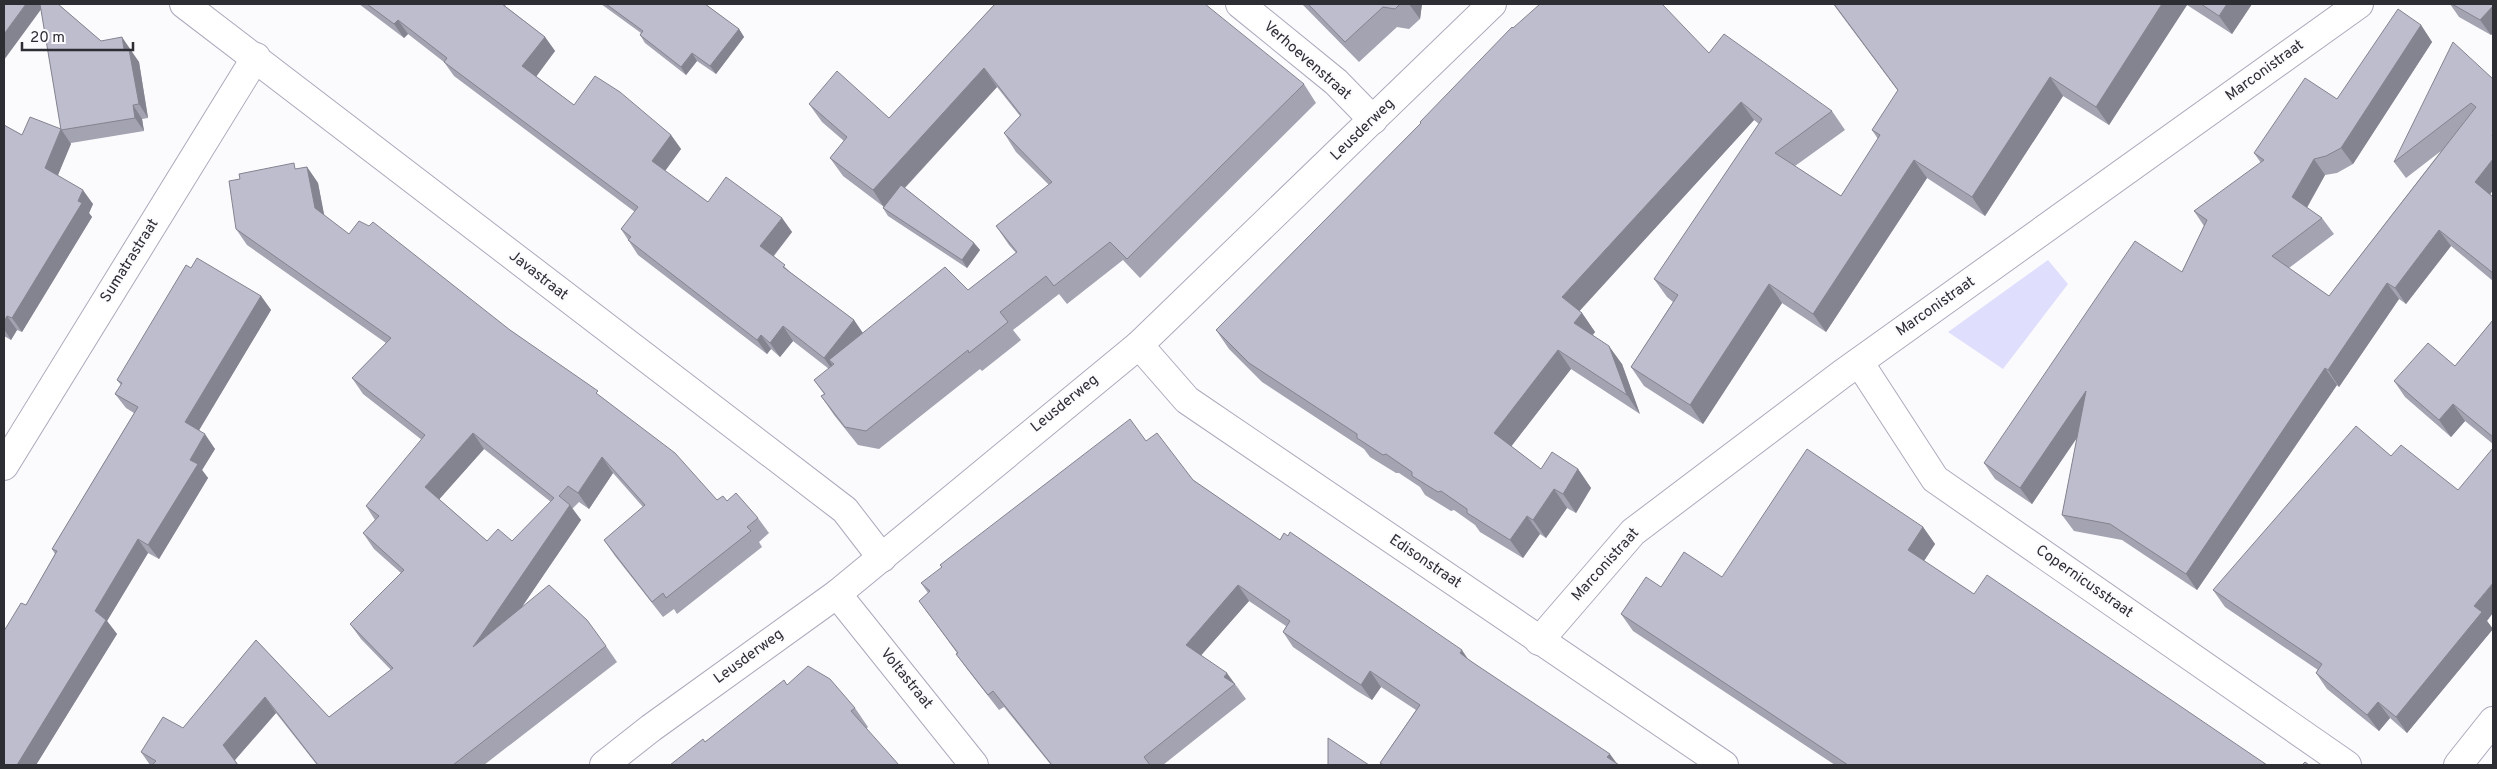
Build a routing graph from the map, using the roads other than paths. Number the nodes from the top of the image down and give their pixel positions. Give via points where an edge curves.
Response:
1 (184, 4) edge
2 (1240, 4) edge
3 (1492, 4) edge
4 (2359, 4) edge
5 (256, 57) junction
6 (1373, 120) junction
7 (1138, 345) junction
8 (1859, 362) junction
9 (4, 466) edge
10 (882, 558) junction
11 (838, 594) junction
12 (1539, 641) junction
13 (2493, 721) edge
14 (604, 765) edge
15 (974, 765) edge
16 (1724, 765) edge
17 (2346, 765) edge
18 (2458, 765) edge

1 - 5 street, Javastraat
2 - 6 street, Verhoevenstraat via 1336,82
3 - 6 street, Leusderweg
4 - 8 street, Marconistraat
5 - 9 street, Sumatrastraat
5 - 10 street, Javastraat via 845,510
6 - 7 street, Leusderweg
7 - 10 street, Leusderweg
7 - 12 street, Edisonstraat via 1187,400
8 - 12 street, Marconistraat via 1633,532
8 - 17 street, Copernicusstraat via 1935,479
10 - 11 street, Leusderweg
11 - 14 street, Leusderweg
11 - 15 street, Voltastraat
12 - 16 street, Edisonstraat
13 - 18 street

